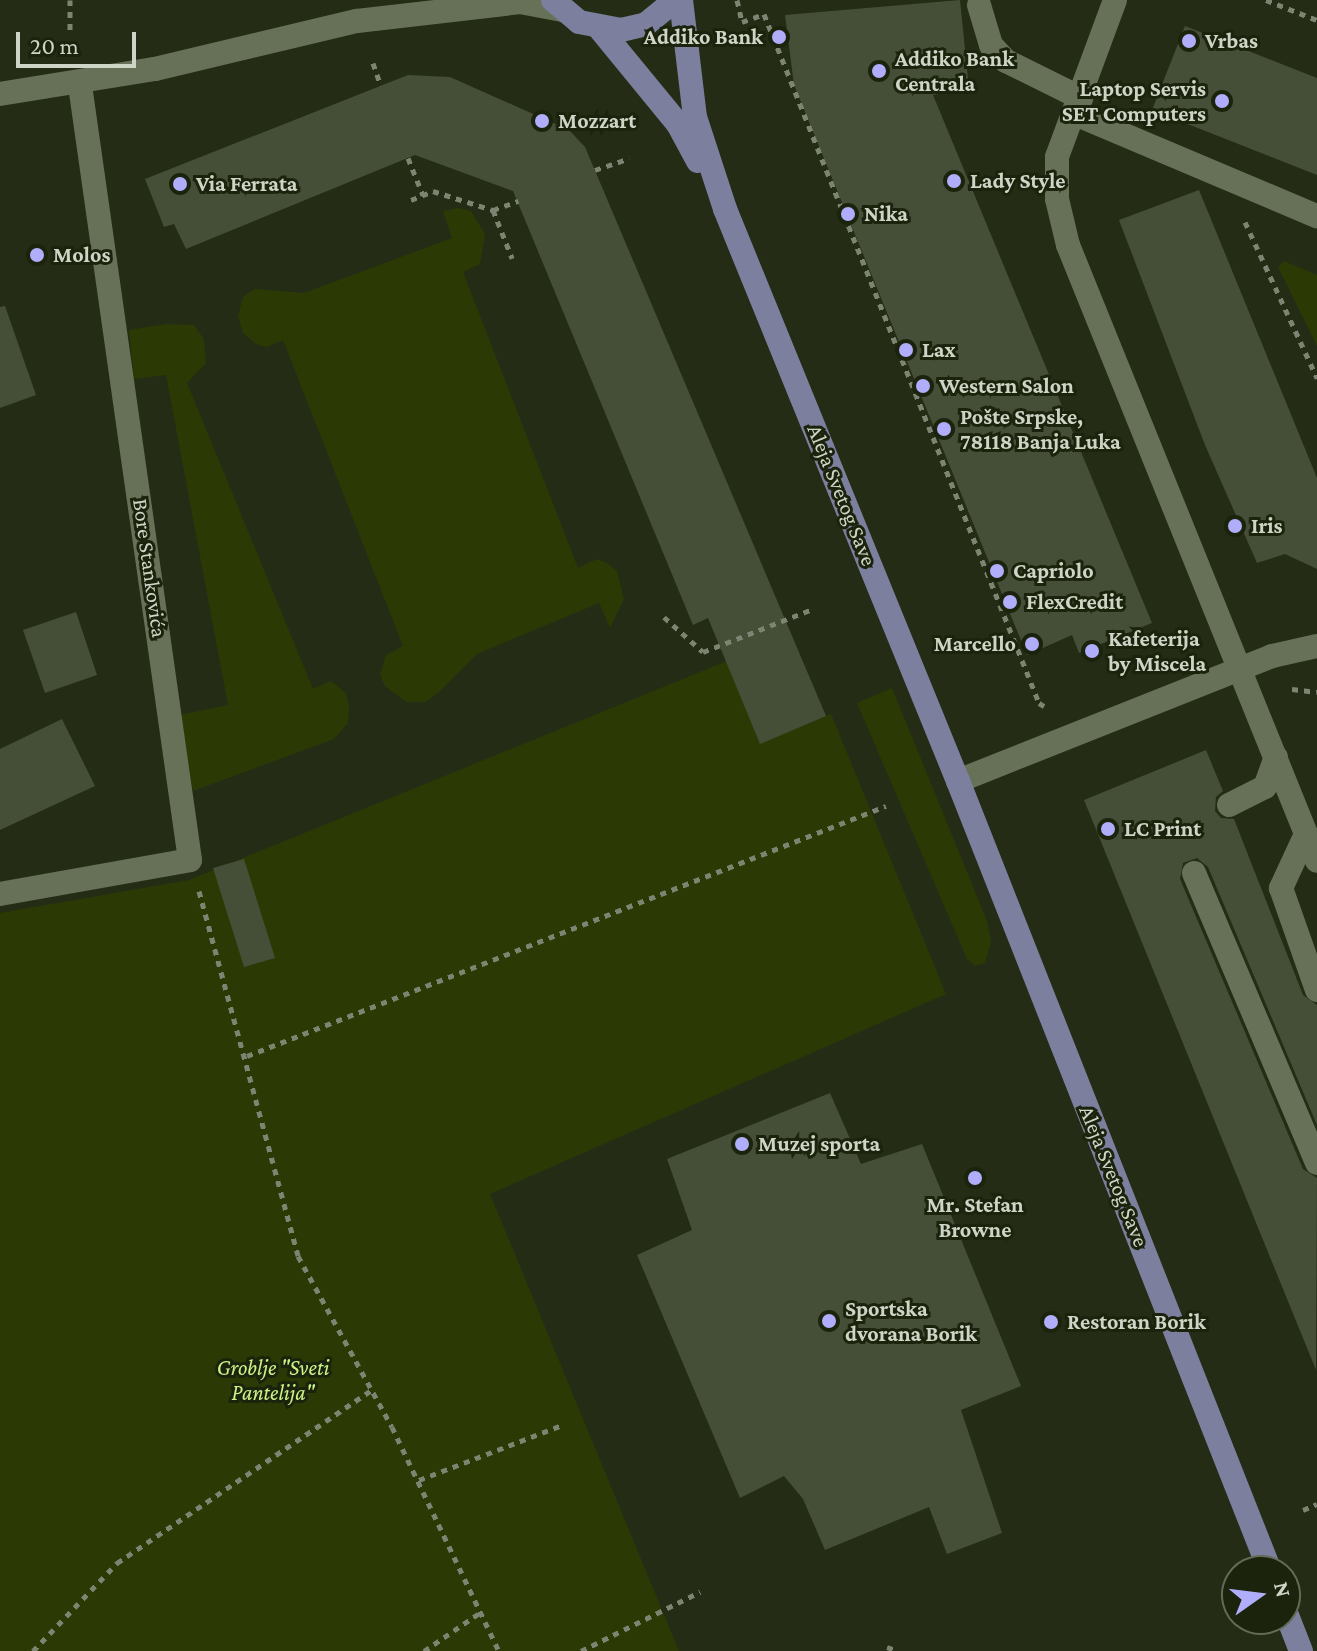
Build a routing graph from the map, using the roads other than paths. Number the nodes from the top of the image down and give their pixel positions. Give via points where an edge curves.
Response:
1 (403, 0) edge
2 (678, 0) edge
3 (1115, 0) edge
4 (557, 5) edge
5 (979, 5) dead end
6 (357, 21) junction
7 (600, 29) junction
8 (80, 85) junction
9 (0, 94) edge
10 (1078, 106) junction
11 (725, 209) junction
12 (1317, 216) edge
13 (1317, 646) edge
14 (1237, 670) junction
15 (1276, 757) junction
16 (958, 781) junction
17 (1229, 805) dead end
18 (1306, 834) junction
19 (1317, 861) edge
20 (1194, 873) dead end
21 (0, 894) edge
22 (1317, 990) edge
23 (1317, 1163) edge
24 (1264, 1555) edge

1 - 6 street
2 - 7 main road via 646,24
2 - 11 main road, Aleja Svetog Save via 695,117
3 - 10 street
4 - 6 street via 520,2
4 - 7 main road
5 - 10 street via 991,45 1006,61
6 - 8 street
7 - 11 main road, Aleja Svetog Save via 678,124
8 - 9 street
8 - 21 street, Bore Stankovića via 190,860
10 - 12 street
10 - 14 street via 1057,157 1055,178 1068,245
11 - 16 main road, Aleja Svetog Save
13 - 14 street
14 - 15 street
14 - 16 street
15 - 17 street via 1265,787
15 - 18 street
16 - 24 main road, Aleja Svetog Save
18 - 19 street
18 - 22 street via 1281,888
20 - 23 street

